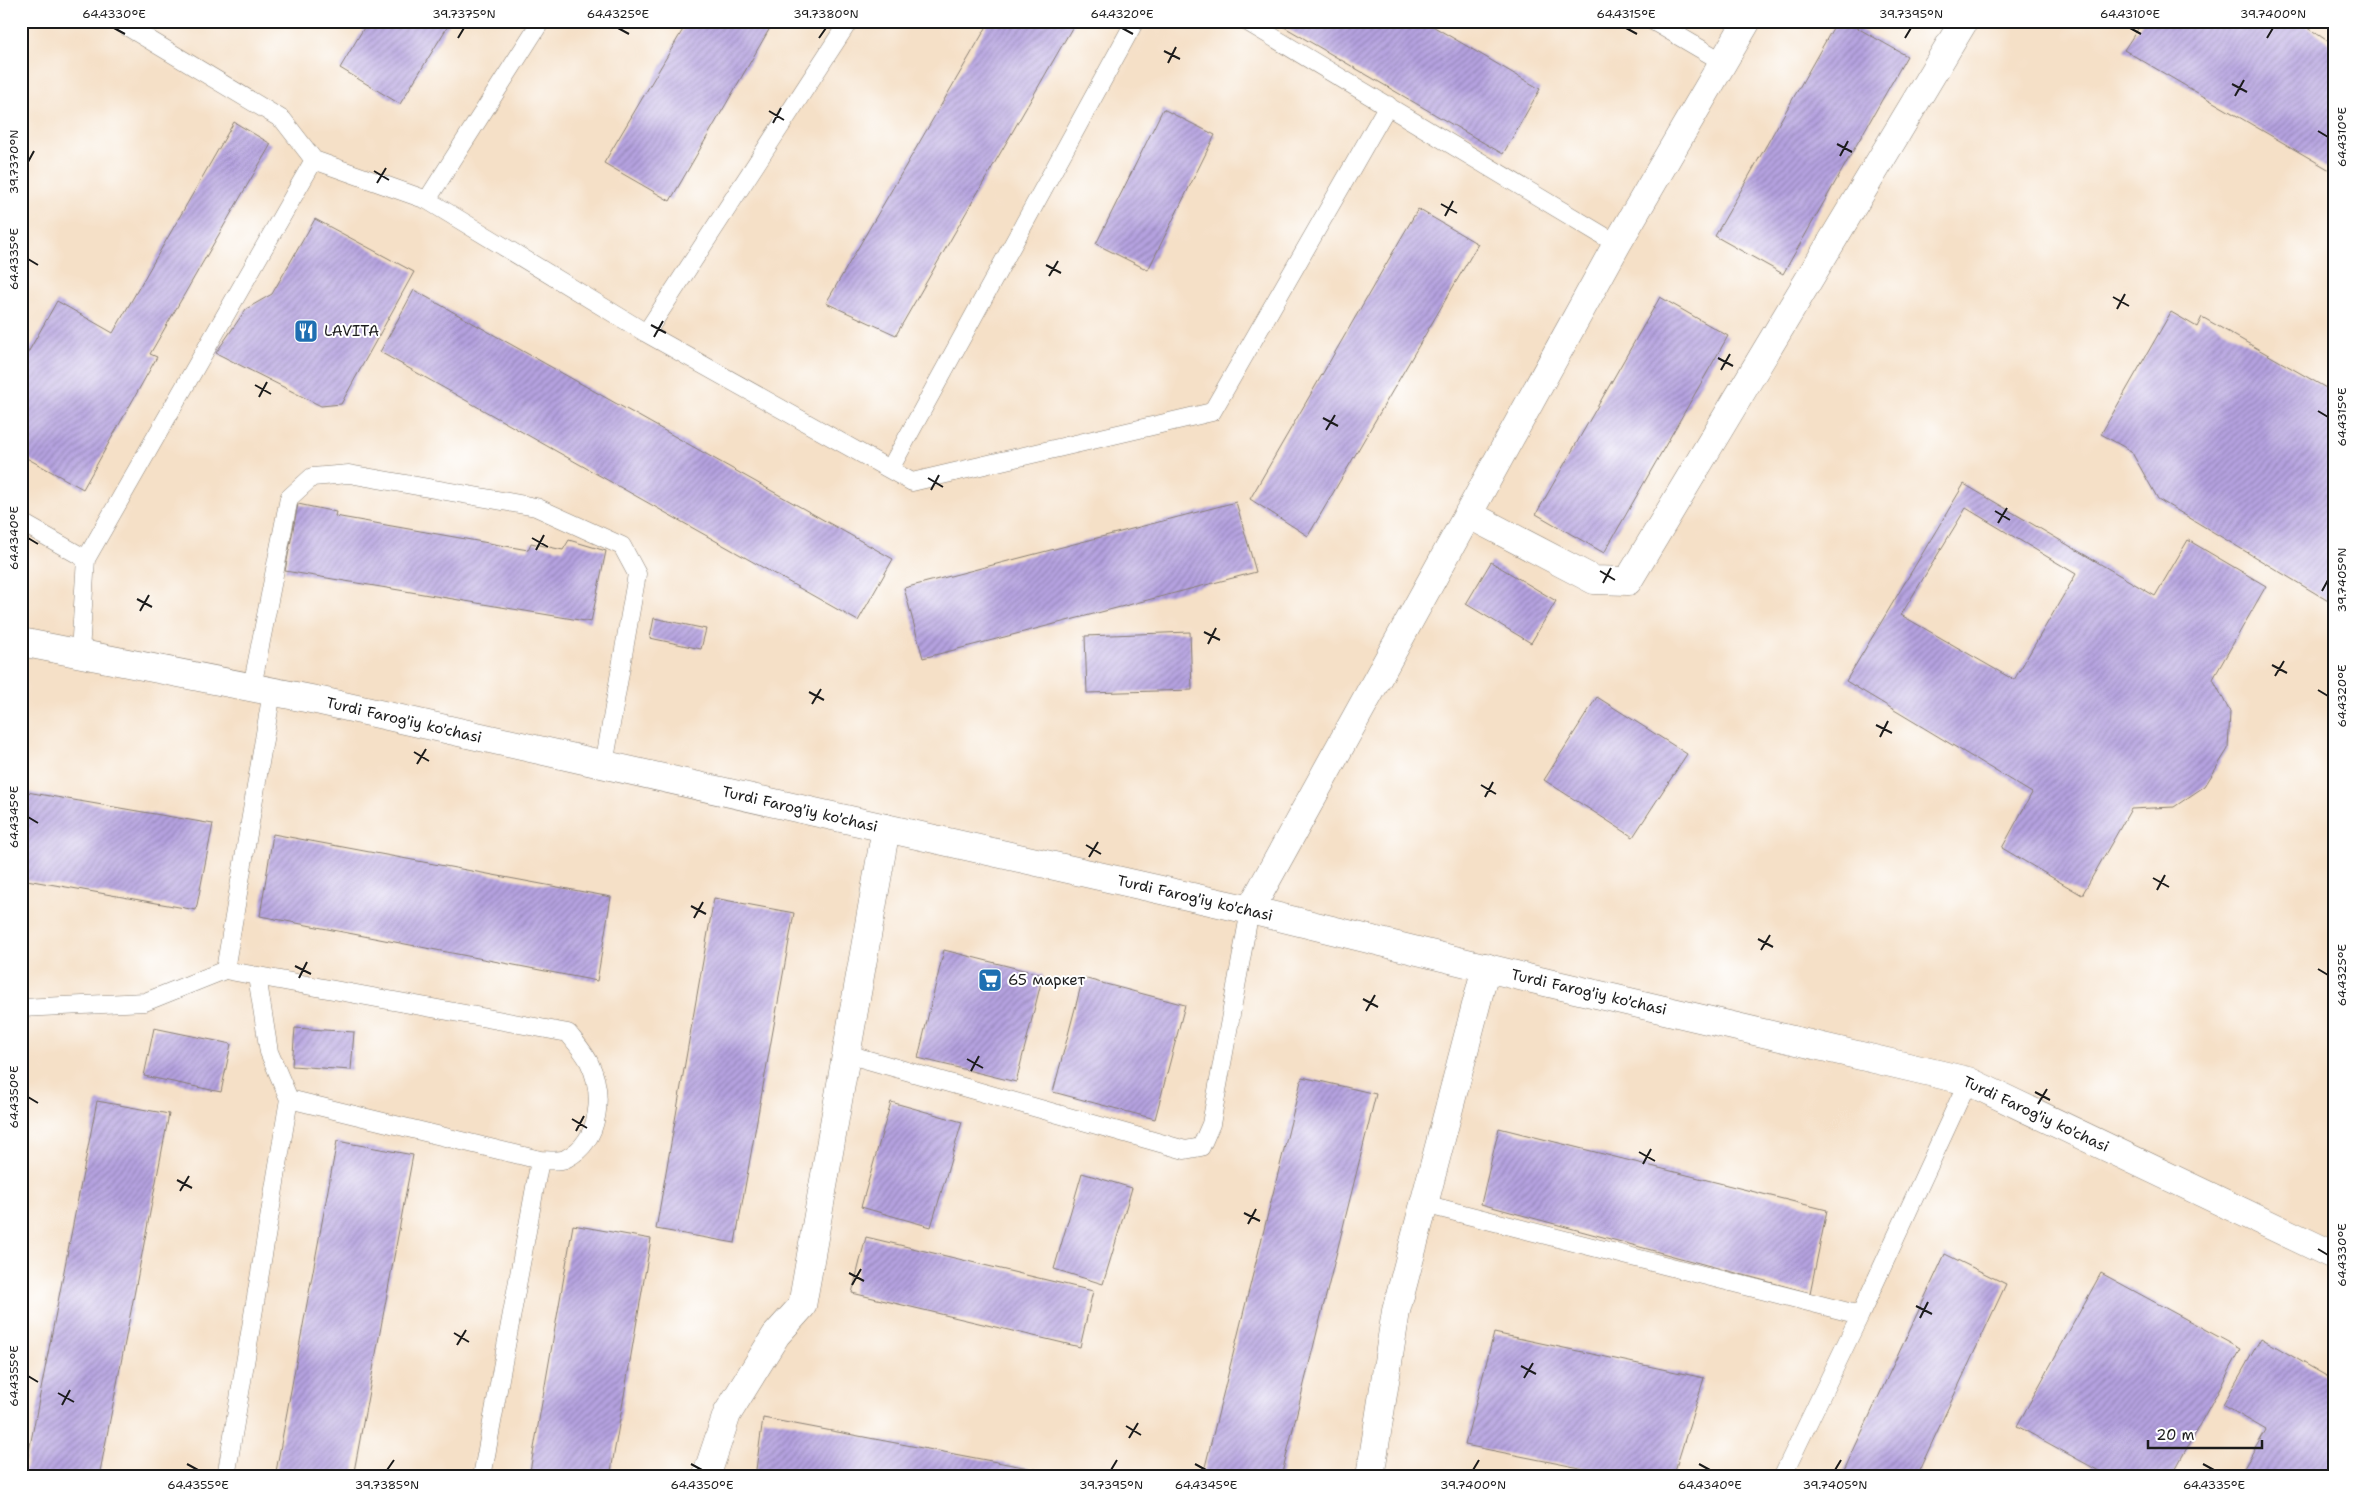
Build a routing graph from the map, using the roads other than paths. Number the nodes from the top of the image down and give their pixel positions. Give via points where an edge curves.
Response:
1 (118, 21) edge
2 (541, 21) edge
3 (849, 21) edge
4 (1135, 21) edge
5 (1246, 21) edge
6 (1653, 21) edge
7 (1747, 21) edge
8 (1964, 21) edge
9 (1724, 62) junction
10 (1388, 105) junction
11 (314, 160) junction
12 (427, 200) junction
13 (1617, 244) junction
14 (646, 333) junction
15 (890, 469) junction
16 (1468, 514) junction
17 (21, 522) edge
18 (86, 559) junction
19 (21, 642) edge
20 (80, 652) junction
21 (262, 689) junction
22 (604, 765) junction
23 (886, 828) junction
24 (1250, 910) junction
25 (1486, 968) junction
26 (225, 970) junction
27 (256, 976) junction
28 (21, 1008) edge
29 (847, 1054) junction
30 (1968, 1081) junction
31 (289, 1099) junction
32 (540, 1160) junction
33 (1424, 1204) junction
34 (2335, 1256) edge
35 (1860, 1315) junction
36 (226, 1477) edge
37 (482, 1477) edge
38 (706, 1477) edge
39 (1370, 1477) edge
40 (1782, 1477) edge

1 - 11 lane via 283,120
2 - 12 lane
3 - 14 lane
4 - 15 lane
5 - 10 lane
6 - 9 lane
7 - 9 street
8 - 16 street via 1628,581 1594,580
9 - 13 street
10 - 13 lane
10 - 15 lane via 1212,412 912,482
11 - 12 lane
11 - 18 lane
12 - 14 lane
13 - 16 street
14 - 15 lane
16 - 24 street
17 - 18 lane
18 - 20 lane
19 - 20 street, Turdi Farog'iy ko'chasi
20 - 21 street, Turdi Farog'iy ko'chasi
21 - 22 street, Turdi Farog'iy ko'chasi
21 - 22 lane via 289,498 312,477 349,474 536,507 622,546 637,574
21 - 26 lane
22 - 23 street, Turdi Farog'iy ko'chasi
23 - 24 street, Turdi Farog'iy ko'chasi
23 - 29 street
24 - 25 street, Turdi Farog'iy ko'chasi
24 - 29 lane via 1211,1124 1201,1147 1185,1150
25 - 30 street, Turdi Farog'iy ko'chasi
25 - 33 street
26 - 27 lane
26 - 28 lane via 145,1002
27 - 31 lane via 269,1052
27 - 32 lane via 568,1033 589,1062 599,1096 595,1122 584,1144 566,1159
29 - 38 street via 802,1306 776,1335 727,1414
30 - 34 street, Turdi Farog'iy ko'chasi
30 - 35 lane
31 - 32 lane
31 - 36 lane
32 - 37 lane
33 - 35 lane
33 - 39 street via 1396,1311
35 - 40 lane

